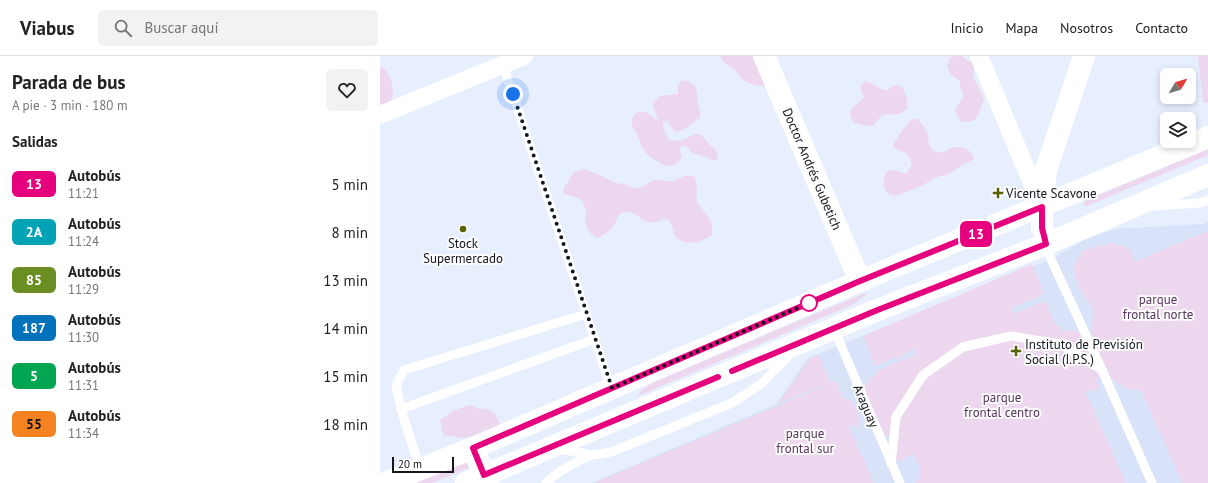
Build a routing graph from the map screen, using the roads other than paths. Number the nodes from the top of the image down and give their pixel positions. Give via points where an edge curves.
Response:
1 (524, 56) edge
2 (764, 56) edge
3 (979, 56) edge
4 (1084, 56) edge
5 (503, 64) junction
6 (380, 115) edge
7 (1208, 137) edge
8 (1208, 174) edge
9 (1208, 200) edge
10 (1042, 207) junction
11 (1130, 208) junction
12 (1044, 236) junction
13 (860, 281) junction
14 (586, 314) junction
15 (834, 329) junction
16 (595, 339) junction
17 (802, 342) junction
18 (1102, 370) junction
19 (612, 388) junction
20 (401, 409) junction
21 (550, 447) junction
22 (473, 448) junction
23 (592, 456) junction
24 (891, 464) junction
25 (420, 469) junction
26 (479, 480) edge
27 (386, 483) edge
28 (546, 483) edge
29 (900, 483) edge
30 (1152, 483) edge

1 - 5 street
2 - 13 main road, Doctor Andrés Gubetich
3 - 10 street
4 - 10 main road via 1046,170
5 - 6 street
5 - 14 lane
7 - 10 main road
8 - 11 main road
9 - 11 lane via 1200,203
10 - 12 main road
10 - 13 main road
11 - 12 main road
12 - 15 main road
12 - 18 lane via 1051,259
13 - 19 main road
14 - 16 lane
14 - 20 lane via 404,370 396,385
15 - 17 main road
15 - 24 lane, Araguay
16 - 19 lane
16 - 20 lane
17 - 21 main road
17 - 23 lane via 761,384 732,403 612,452
18 - 24 lane via 1060,344 1012,336 963,347 923,375 896,417
18 - 30 lane
19 - 22 main road
20 - 25 lane
21 - 23 lane
21 - 26 main road
22 - 25 main road
22 - 26 main road
23 - 28 lane via 570,465
24 - 29 lane, Araguay
25 - 27 main road

